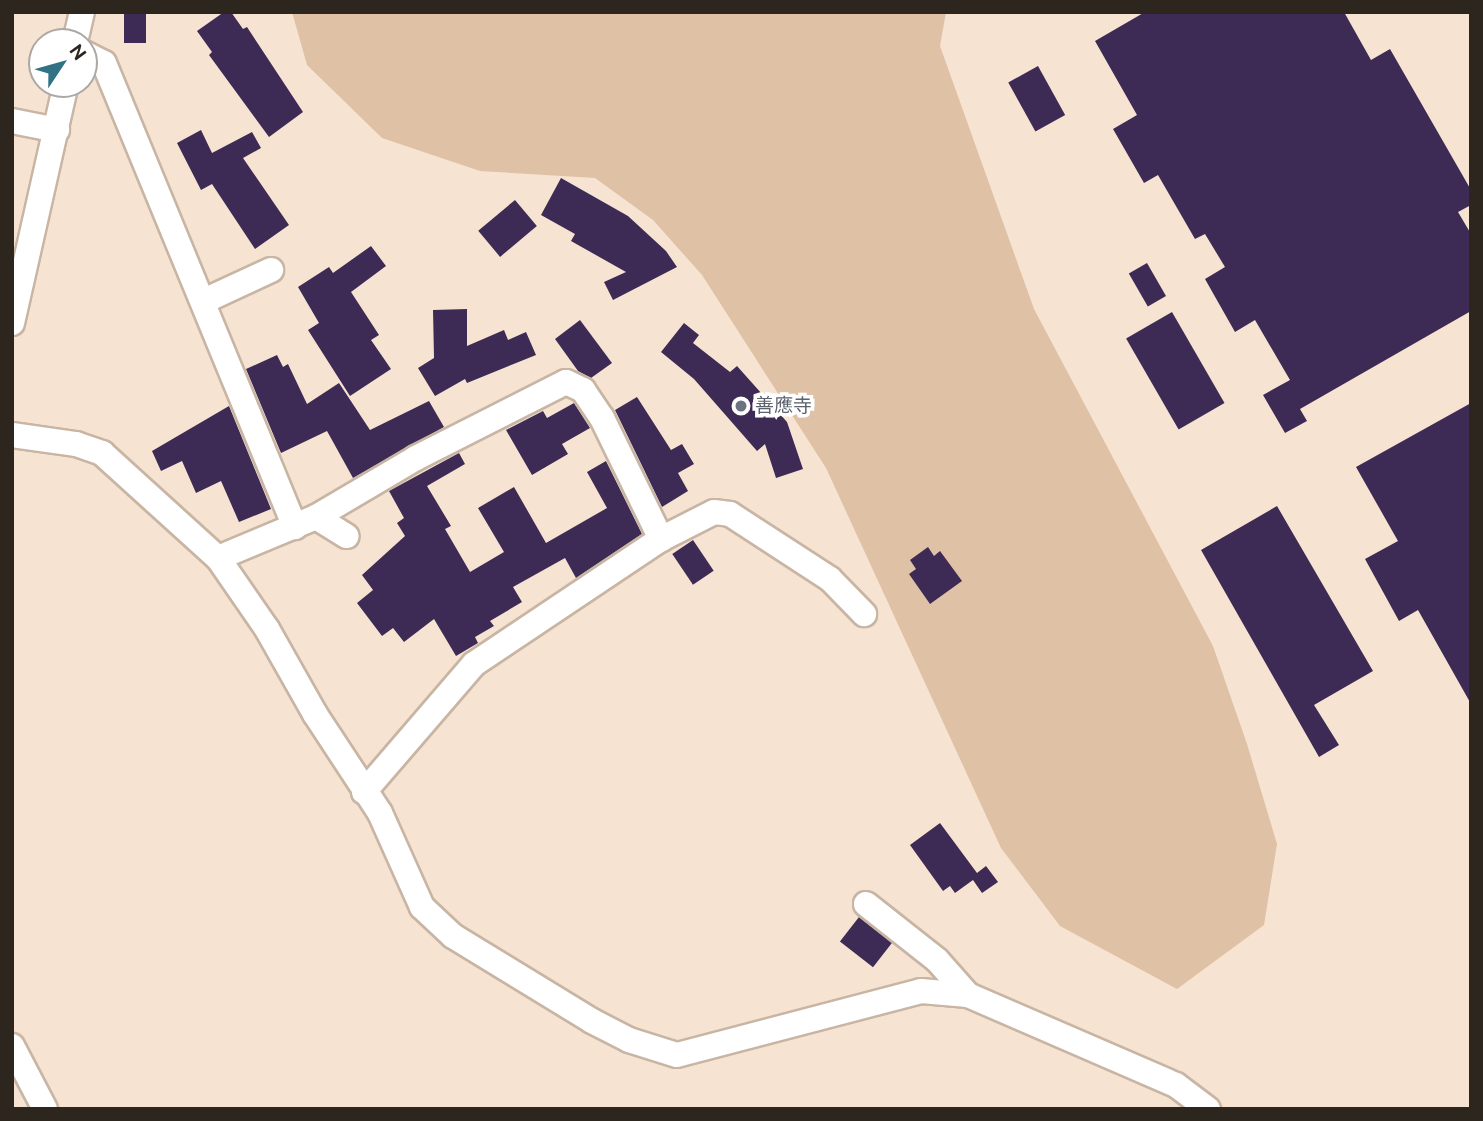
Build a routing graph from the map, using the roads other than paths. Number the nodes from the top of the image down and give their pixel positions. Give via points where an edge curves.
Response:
1 (98, 60) edge
2 (63, 98) edge
3 (12, 121) edge
4 (57, 130) junction
5 (271, 270) dead end
6 (204, 301) junction
7 (12, 323) edge
8 (12, 435) edge
9 (306, 522) junction
10 (346, 536) dead end
11 (661, 539) junction
12 (218, 558) junction
13 (864, 614) dead end
14 (364, 792) junction
15 (866, 904) dead end
16 (968, 995) junction
17 (12, 1046) edge
18 (45, 1109) edge
19 (1208, 1109) edge

1 - 6 street via 104,63
2 - 4 street
3 - 4 street
4 - 7 street
5 - 6 street
6 - 9 street
8 - 12 street via 76,444 102,453
9 - 10 street
9 - 11 street via 416,458 566,382 583,390 602,418
9 - 12 street
11 - 13 street via 714,512 730,514 830,579
11 - 14 street via 474,664
12 - 14 street via 267,629
14 - 16 street via 380,813 422,907 435,921 592,1021 655,1050 677,1055 920,991
15 - 16 street via 937,960
16 - 19 street via 1176,1085
17 - 18 street

